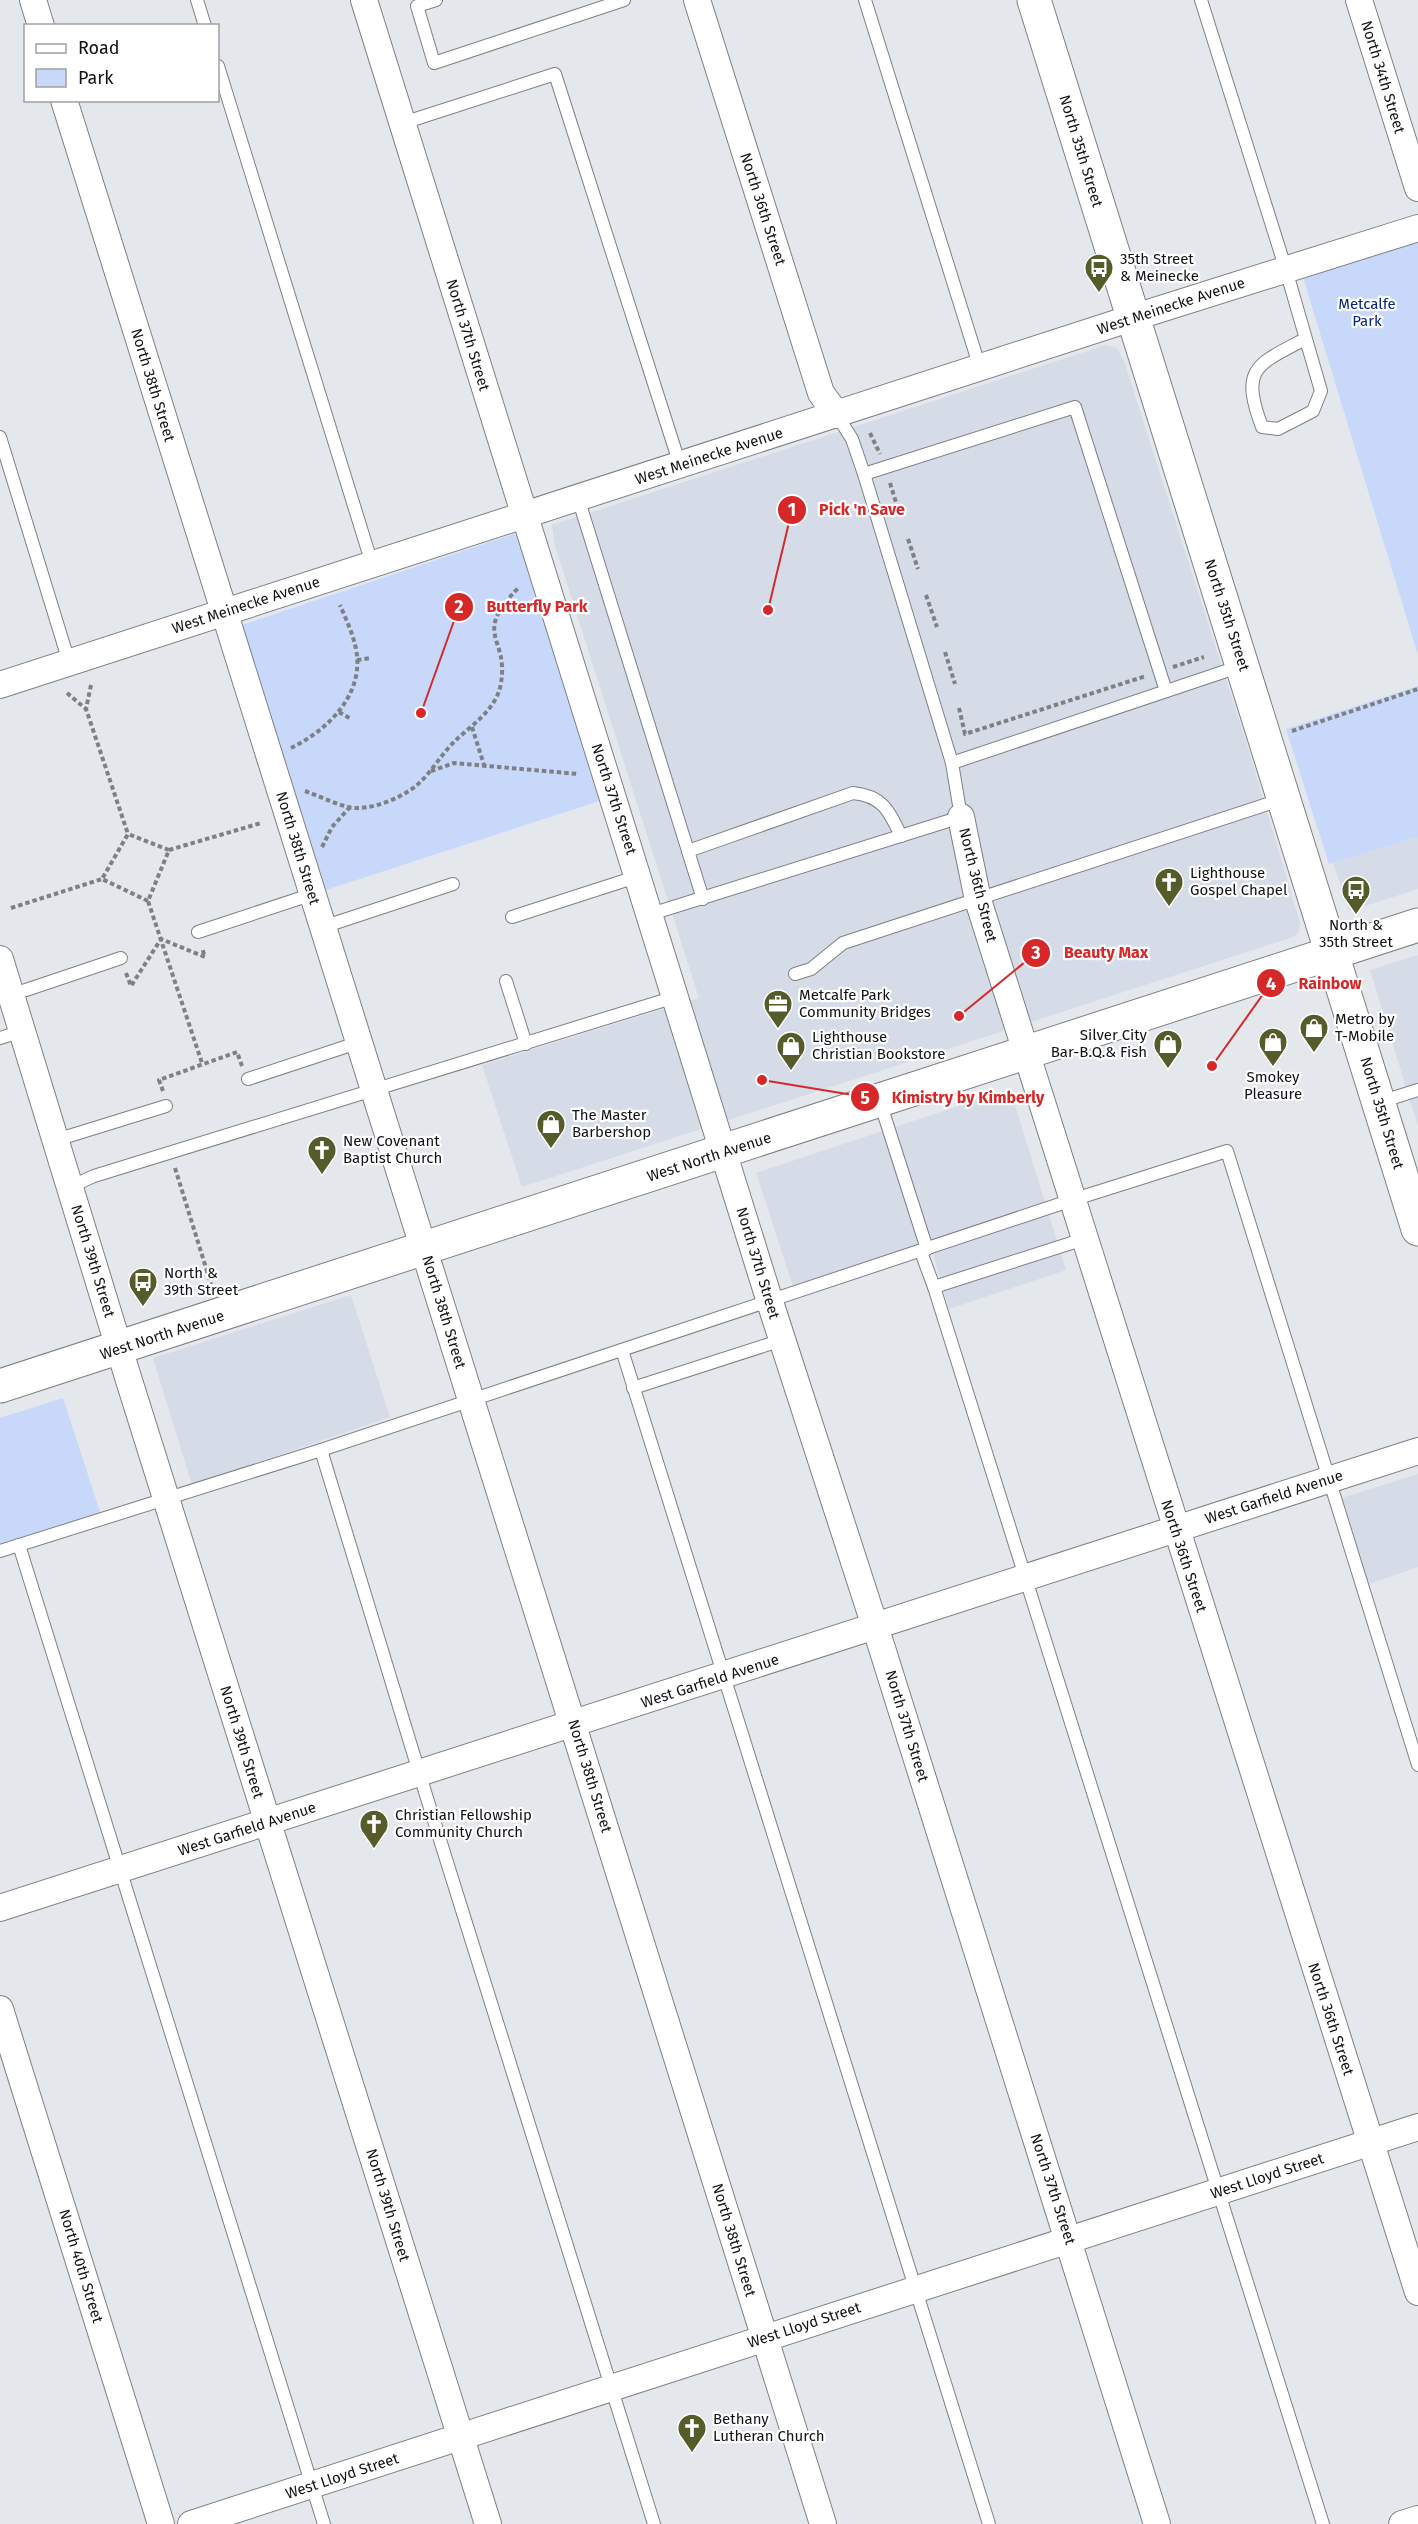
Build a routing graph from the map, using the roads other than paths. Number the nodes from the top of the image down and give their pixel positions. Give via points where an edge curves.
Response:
1 (33, 0) edge
2 (197, 0) edge
3 (364, 0) edge
4 (436, 0) edge
5 (624, 0) edge
6 (697, 0) edge
7 (865, 0) edge
8 (1034, 0) edge
9 (1201, 0) edge
10 (1359, 0) edge
11 (40, 24) edge
12 (204, 24) edge
13 (219, 69) edge
14 (65, 102) edge
15 (403, 123) junction
16 (1418, 188) edge
17 (1418, 228) edge
18 (1286, 270) junction
19 (1132, 318) junction
20 (1305, 339) junction
21 (980, 368) junction
22 (837, 416) junction
23 (0, 437) edge
24 (680, 465) junction
25 (864, 474) junction
26 (578, 498) junction
27 (524, 515) junction
28 (372, 564) junction
29 (224, 613) junction
30 (69, 663) junction
31 (1243, 665) junction
32 (0, 685) edge
33 (1166, 691) junction
34 (952, 763) junction
35 (1284, 799) junction
36 (961, 817) junction
37 (901, 836) junction
38 (688, 851) junction
39 (639, 876) junction
40 (453, 884) dead end
41 (313, 894) junction
42 (703, 899) junction
43 (978, 900) junction
44 (651, 914) junction
45 (512, 918) dead end
46 (1418, 926) edge
47 (323, 927) junction
48 (198, 932) dead end
49 (1332, 954) junction
50 (121, 958) road end
51 (0, 959) edge
52 (795, 974) dead end
53 (506, 981) dead end
54 (11, 995) junction
55 (675, 997) junction
56 (11, 1035) edge
57 (360, 1042) junction
58 (526, 1044) junction
59 (1025, 1052) junction
60 (248, 1079) road end
61 (375, 1090) junction
62 (1418, 1090) edge
63 (879, 1100) junction
64 (1379, 1103) junction
65 (166, 1106) road end
66 (56, 1140) junction
67 (724, 1152) junction
68 (70, 1186) junction
69 (1072, 1200) junction
70 (1418, 1229) edge
71 (1084, 1239) junction
72 (424, 1250) junction
73 (924, 1250) junction
74 (934, 1287) junction
75 (770, 1302) junction
76 (782, 1340) junction
77 (119, 1348) junction
78 (622, 1350) junction
79 (0, 1386) edge
80 (633, 1388) junction
81 (471, 1400) junction
82 (321, 1450) junction
83 (1418, 1451) edge
84 (1328, 1480) junction
85 (166, 1498) junction
86 (1175, 1528) junction
87 (19, 1545) junction
88 (0, 1551) edge
89 (1026, 1576) junction
90 (874, 1625) junction
91 (724, 1677) junction
92 (574, 1725) junction
93 (1418, 1765) edge
94 (420, 1774) junction
95 (268, 1823) junction
96 (120, 1870) junction
97 (0, 1908) edge
98 (0, 2009) edge
99 (1418, 2127) edge
100 (1371, 2143) junction
101 (1219, 2191) junction
102 (1069, 2239) junction
103 (916, 2288) junction
104 (1418, 2292) edge
105 (764, 2339) junction
106 (612, 2388) junction
107 (460, 2437) junction
108 (312, 2486) junction
109 (1418, 2519) edge
110 (161, 2524) edge
111 (191, 2524) edge
112 (324, 2524) edge
113 (489, 2524) edge
114 (654, 2524) edge
115 (823, 2524) edge
116 (989, 2524) edge
117 (1157, 2524) edge
118 (1323, 2524) edge
119 (1402, 2524) edge

1 - 11 street
2 - 12 lane
3 - 15 street, North 37th Street
4 - 5 lane via 417,6 434,63
6 - 22 street, North 36th Street via 821,393
7 - 21 lane
8 - 19 main road, North 35th Street
9 - 18 lane
10 - 16 street, North 34th Street
13 - 28 lane
14 - 29 street, North 38th Street
15 - 24 lane via 555,74
15 - 27 street, North 37th Street
17 - 18 street, West Meinecke Avenue
18 - 19 street, West Meinecke Avenue
18 - 20 lane
19 - 21 street, West Meinecke Avenue
19 - 31 main road, North 35th Street
20 - 20 lane via 1321,391 1313,411 1278,429 1262,427 1250,389 1253,375 1262,362
21 - 22 street, West Meinecke Avenue
22 - 24 street, West Meinecke Avenue
22 - 25 lane via 852,439
23 - 30 lane
24 - 26 street, West Meinecke Avenue
25 - 33 lane via 1075,406
25 - 34 lane
26 - 27 street, West Meinecke Avenue
26 - 38 lane
27 - 28 street, West Meinecke Avenue
27 - 39 street, North 37th Street
28 - 29 street, West Meinecke Avenue
29 - 30 street, West Meinecke Avenue
29 - 41 street, North 38th Street
30 - 32 street, West Meinecke Avenue
31 - 33 lane
31 - 35 main road, North 35th Street
33 - 34 lane
34 - 36 lane
35 - 43 lane
35 - 49 main road, North 35th Street
36 - 37 lane
36 - 43 street, North 36th Street
37 - 38 lane via 882,802 853,793
37 - 42 lane
38 - 42 lane
39 - 44 street, North 37th Street
39 - 45 lane
40 - 47 lane
41 - 47 street, North 38th Street
41 - 48 lane
42 - 44 lane
43 - 52 lane via 843,943 811,969
43 - 59 street, North 36th Street
44 - 55 street, North 37th Street
46 - 49 main road, West North Avenue
47 - 57 street, North 38th Street
49 - 59 main road, West North Avenue
49 - 64 main road, North 35th Street
50 - 54 lane
51 - 54 street, North 39th Street
53 - 58 lane
54 - 56 street, North 39th Street
55 - 58 lane
55 - 67 street, North 37th Street
56 - 66 street, North 39th Street
57 - 60 lane
57 - 61 street, North 38th Street
58 - 61 lane
59 - 63 main road, West North Avenue
59 - 69 street, North 36th Street
61 - 68 lane
61 - 72 street, North 38th Street
62 - 64 lane
63 - 67 main road, West North Avenue
63 - 73 lane
64 - 70 main road, North 35th Street
65 - 66 lane
66 - 68 street, North 39th Street
67 - 72 main road, West North Avenue
67 - 75 street, North 37th Street
68 - 77 street, North 39th Street
69 - 71 street, North 36th Street
69 - 73 lane
69 - 84 lane via 1227,1151
71 - 74 lane
71 - 86 street, North 36th Street
72 - 77 main road, West North Avenue
72 - 81 street, North 38th Street
73 - 74 lane
73 - 75 lane
74 - 89 lane
75 - 76 street, North 37th Street
75 - 78 lane
76 - 80 lane
76 - 90 street, North 37th Street
77 - 79 main road, West North Avenue
77 - 85 street, North 39th Street
78 - 80 lane
78 - 81 lane
80 - 91 lane
81 - 82 lane
81 - 92 street, North 38th Street
82 - 85 lane
82 - 94 lane
83 - 84 street, West Garfield Avenue
84 - 86 street, West Garfield Avenue
84 - 93 lane
85 - 87 lane
85 - 95 street, North 39th Street
86 - 89 street, West Garfield Avenue
86 - 100 street, North 36th Street
87 - 88 lane
87 - 96 lane
89 - 90 street, West Garfield Avenue
89 - 101 lane
90 - 91 street, West Garfield Avenue
90 - 102 street, North 37th Street
91 - 92 street, West Garfield Avenue
91 - 103 lane
92 - 94 street, West Garfield Avenue
92 - 105 street, North 38th Street
94 - 95 street, West Garfield Avenue
94 - 106 lane
95 - 96 street, West Garfield Avenue
95 - 107 street, North 39th Street
96 - 97 street, West Garfield Avenue
96 - 108 lane
98 - 110 street, North 40th Street
99 - 100 street, West Lloyd Street
100 - 101 street, West Lloyd Street
100 - 104 street, North 36th Street
101 - 102 street, West Lloyd Street
101 - 118 lane
102 - 103 street, West Lloyd Street
102 - 117 street, North 37th Street
103 - 105 street, West Lloyd Street
103 - 116 lane
105 - 106 street, West Lloyd Street
105 - 115 street, North 38th Street
106 - 107 street, West Lloyd Street
106 - 114 lane
107 - 108 street, West Lloyd Street
107 - 113 street, North 39th Street
108 - 111 street, West Lloyd Street
108 - 112 lane
109 - 119 street

